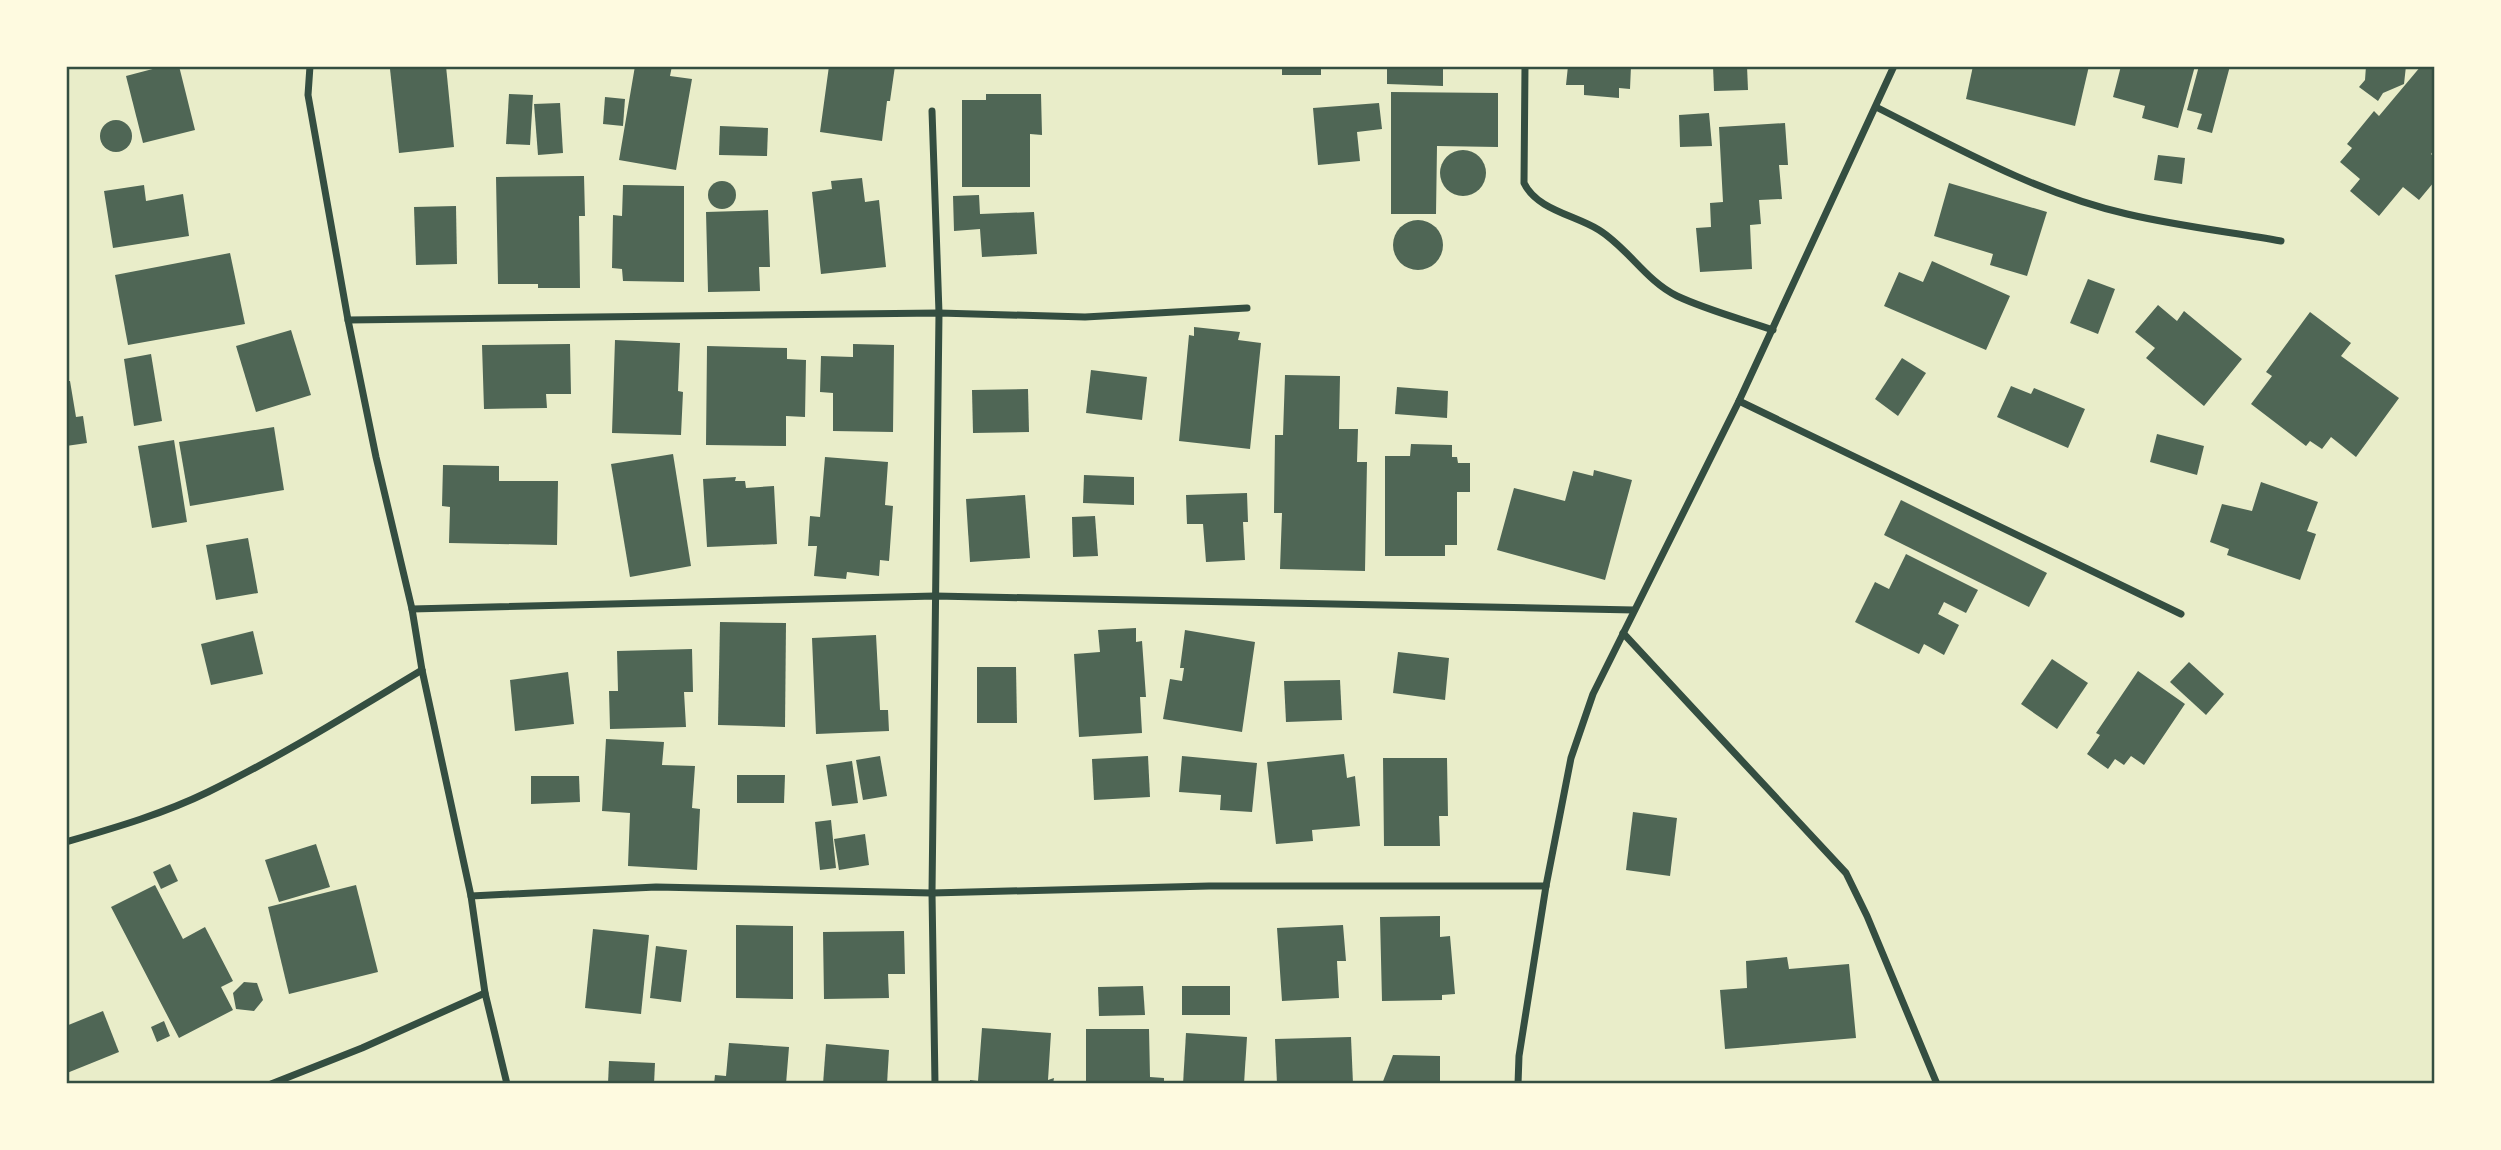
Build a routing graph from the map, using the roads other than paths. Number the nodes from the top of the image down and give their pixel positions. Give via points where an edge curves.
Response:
1 (310, 66) edge
2 (1525, 66) edge
3 (1894, 66) edge
4 (1876, 107) junction
5 (932, 111) dead end
6 (2281, 241) dead end
7 (1247, 308) dead end
8 (939, 313) junction
9 (348, 320) junction
10 (1773, 330) junction
11 (1739, 401) junction
12 (935, 596) junction
13 (412, 609) junction
14 (1634, 610) junction
15 (2181, 614) dead end
16 (1623, 633) junction
17 (422, 670) junction
18 (66, 842) edge
19 (1546, 886) junction
20 (932, 892) junction
21 (471, 896) junction
22 (485, 993) junction
23 (271, 1083) edge
24 (507, 1083) edge
25 (934, 1083) edge
26 (1518, 1083) edge
27 (1937, 1083) edge

1 - 9 street via 309,95
2 - 10 street via 1524,183 1533,198 1605,234 1676,295
3 - 4 street
4 - 6 street via 2057,193 2126,214
4 - 10 street
5 - 8 street
7 - 8 street via 1085,317
8 - 9 street
8 - 12 street
9 - 13 street
10 - 11 street
11 - 14 street
11 - 15 street
12 - 13 street
12 - 14 street
12 - 20 street
13 - 17 street
14 - 16 street
16 - 19 street via 1593,694 1571,758
16 - 27 street via 1846,873
17 - 18 street via 206,792 131,823
17 - 21 street
19 - 20 street
19 - 26 street
20 - 21 street via 656,887
20 - 25 street
21 - 22 street
22 - 23 street
22 - 24 street

